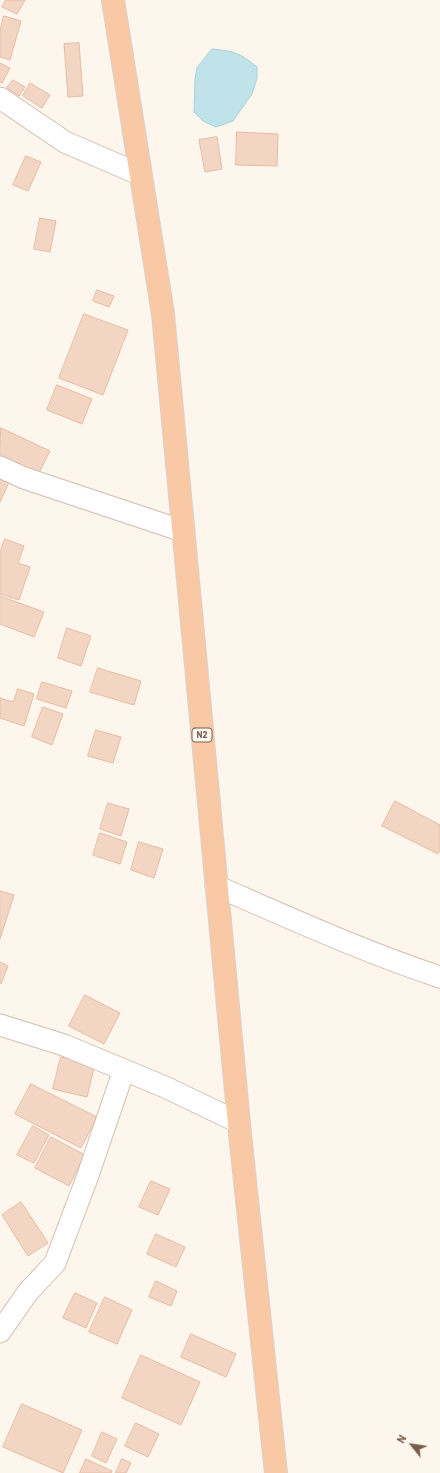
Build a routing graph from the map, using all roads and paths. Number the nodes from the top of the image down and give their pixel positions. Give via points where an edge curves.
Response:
1 (113, 0) edge
2 (0, 98) edge
3 (141, 175) junction
4 (0, 467) edge
5 (183, 531) junction
6 (216, 886) junction
7 (440, 977) edge
8 (0, 1024) edge
9 (124, 1070) junction
10 (238, 1122) junction
11 (0, 1332) edge
12 (276, 1473) edge

1 - 3 highway, N2
2 - 3 street via 65,142
3 - 5 highway, N2 via 163,314
4 - 5 street via 24,478
5 - 6 highway, N2
6 - 7 street via 410,967
6 - 10 highway, N2
8 - 9 street via 64,1045
9 - 10 street
9 - 11 street via 55,1263 28,1292
10 - 12 highway, N2

